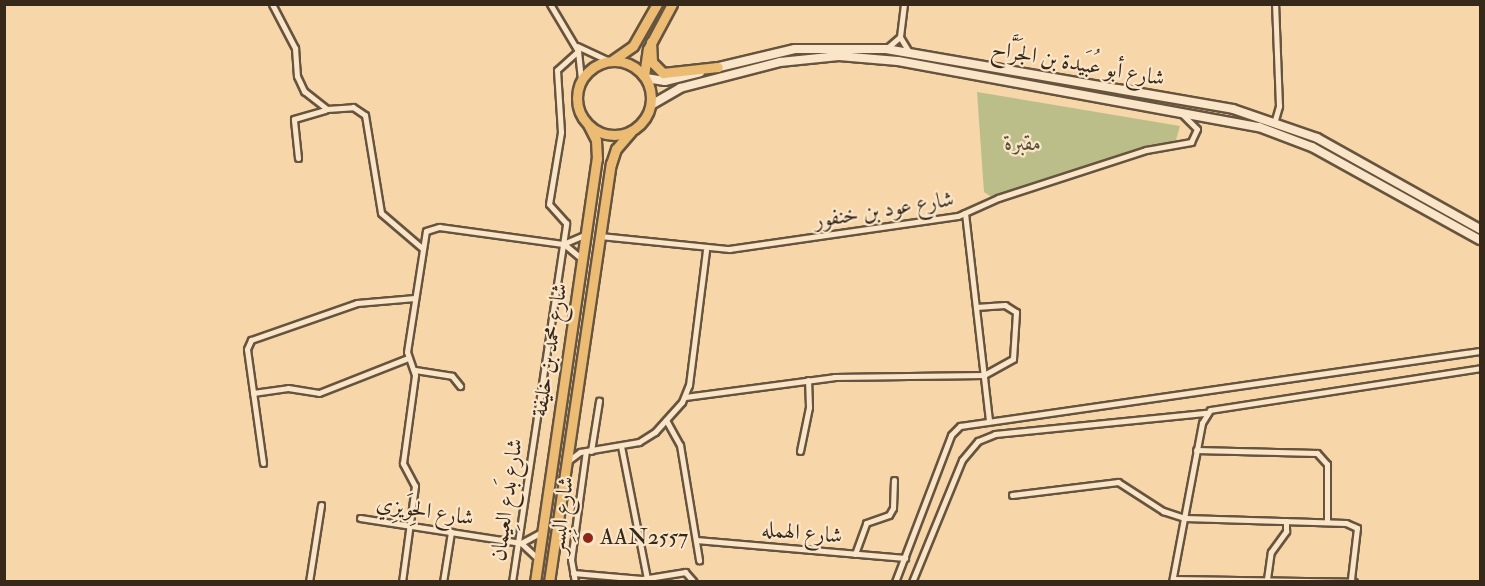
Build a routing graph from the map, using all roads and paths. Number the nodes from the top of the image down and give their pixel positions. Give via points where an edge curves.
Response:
1 (272, 4) edge
2 (657, 4) edge
3 (672, 4) edge
4 (904, 4) edge
5 (1275, 4) edge
6 (552, 5) edge
7 (900, 37) junction
8 (651, 42) junction
9 (574, 43) junction
10 (886, 49) junction
11 (578, 51) junction
12 (909, 52) junction
13 (610, 61) junction
14 (718, 67) junction
15 (645, 77) junction
16 (581, 79) junction
17 (651, 105) junction
18 (327, 109) junction
19 (1177, 111) junction
20 (1275, 120) junction
21 (589, 126) junction
22 (631, 132) junction
23 (298, 158) dead end
24 (965, 213) junction
25 (1480, 229) edge
26 (587, 232) junction
27 (600, 236) junction
28 (1480, 240) edge
29 (562, 244) junction
30 (422, 248) junction
31 (706, 250) junction
32 (583, 261) junction
33 (415, 298) junction
34 (976, 307) junction
35 (1480, 351) edge
36 (408, 358) junction
37 (1480, 368) edge
38 (415, 370) junction
39 (984, 375) junction
40 (808, 380) junction
41 (460, 386) dead end
42 (253, 393) junction
43 (685, 396) junction
44 (599, 401) dead end
45 (1207, 413) junction
46 (666, 420) junction
47 (989, 421) junction
48 (569, 438) junction
49 (621, 447) junction
50 (1196, 450) junction
51 (589, 451) junction
52 (800, 451) dead end
53 (263, 463) dead end
54 (565, 464) junction
55 (894, 480) dead end
56 (1012, 495) dead end
57 (321, 505) dead end
58 (360, 518) dead end
59 (1185, 518) junction
60 (1286, 521) junction
61 (1327, 522) junction
62 (410, 526) junction
63 (542, 530) junction
64 (451, 532) junction
65 (696, 540) junction
66 (519, 542) junction
67 (855, 554) junction
68 (905, 558) junction
69 (699, 560) dead end
70 (538, 561) junction
71 (573, 573) junction
72 (648, 579) junction
73 (1267, 579) junction
74 (1172, 580) edge
75 (1352, 580) edge
76 (309, 582) edge
77 (402, 582) edge
78 (443, 582) edge
79 (512, 582) edge
80 (535, 582) edge
81 (549, 582) edge
82 (575, 582) edge
83 (694, 582) edge
84 (896, 582) edge
85 (912, 582) edge

1 - 18 street via 295,48 300,85
2 - 13 highway via 633,46
3 - 8 highway
4 - 7 street
5 - 20 street via 1279,106
6 - 9 street
7 - 10 street
7 - 12 street
8 - 14 highway via 652,62 663,73
8 - 15 highway
9 - 11 street
9 - 13 street
10 - 12 main road, شارع أبو عُبَيدة بن الجَرَّاح
10 - 14 main road, شارع أبو عُبَيدة بن الجَرَّاح via 795,49
11 - 16 street
11 - 29 street, شارع بَدع العِيمان via 557,73 561,132 549,204 565,217
12 - 20 main road, شارع أبو عُبَيدة بن الجَرَّاح
13 - 15 highway via 630,64
13 - 16 highway
14 - 15 main road, شارع أبو عُبَيدة بن الجَرَّاح via 665,81
15 - 17 highway
16 - 21 highway via 577,104
17 - 19 main road, شارع أبو عُبَيدة بن الجَرَّاح via 674,91 760,65 839,56 898,61
17 - 22 highway via 644,121
18 - 23 street via 294,119
18 - 30 street via 353,107 363,113 381,213
19 - 24 street, شارع عود بن خنفور via 1197,129 1191,142 1146,150 998,198
19 - 28 main road, شارع أبو عُبَيدة بن الجَرَّاح via 1259,127 1302,142
20 - 25 main road, شارع أبو عُبَيدة بن الجَرَّاح via 1317,138
21 - 22 highway via 609,136
21 - 26 highway, شارع محمد بن خليفة via 597,150
22 - 27 highway, شارع محمد بن خليفة via 613,156
24 - 31 street, شارع عود بن خنفور
24 - 34 street
26 - 29 street via 575,242
26 - 32 highway, شارع محمد بن خليفة
27 - 31 street, شارع عود بن خنفور
27 - 48 highway, شارع محمد بن خليفة
29 - 30 street via 434,226 426,231
29 - 32 street via 575,250
29 - 66 street, شارع بَدع العِيمان
30 - 33 street
31 - 43 street
32 - 63 highway, شارع محمد بن خليفة
33 - 36 street
33 - 42 street via 357,303 255,338 247,349
34 - 39 street
34 - 39 street via 1005,305 1016,312 1013,359
35 - 47 street
36 - 38 street
36 - 42 street via 319,393 288,388
37 - 45 street via 1215,408
38 - 41 street via 452,376
38 - 62 street via 403,459 413,476
39 - 40 street
39 - 47 street
40 - 43 street
40 - 52 street via 809,407
42 - 53 street
43 - 46 street
44 - 51 street, شارع البِسِر
45 - 50 street
45 - 85 street via 995,434 978,441 962,460
46 - 49 street via 648,437
46 - 65 street via 680,445
47 - 68 street via 953,431
48 - 51 street
48 - 54 highway, شارع محمد بن خليفة
49 - 51 street
49 - 72 street
50 - 59 street
50 - 61 street via 1317,453 1327,464
51 - 54 street
51 - 71 street, شارع البِسِر
54 - 81 highway, شارع محمد بن خليفة
55 - 67 street via 889,515 866,523
56 - 59 street via 1118,482 1163,511
57 - 76 street
58 - 62 street, شارع الحِوَيزِي
59 - 60 street
59 - 74 street
60 - 61 street
60 - 73 street via 1286,531 1271,552
61 - 75 street via 1357,528
62 - 64 street, شارع الحِوَيزِي
62 - 77 street
63 - 66 street
63 - 70 highway, شارع محمد بن خليفة
64 - 66 street, شارع الحِوَيزِي
64 - 78 street
65 - 67 street, شارع الهمله
65 - 69 street
66 - 70 street via 532,549
66 - 79 street, شارع بَدع العِيمان
67 - 68 street, شارع الهمله
68 - 84 street
70 - 80 highway, شارع محمد بن خليفة
71 - 72 street
71 - 82 street, شارع البِسِر
72 - 83 street via 685,572
73 - 74 street
73 - 75 street

